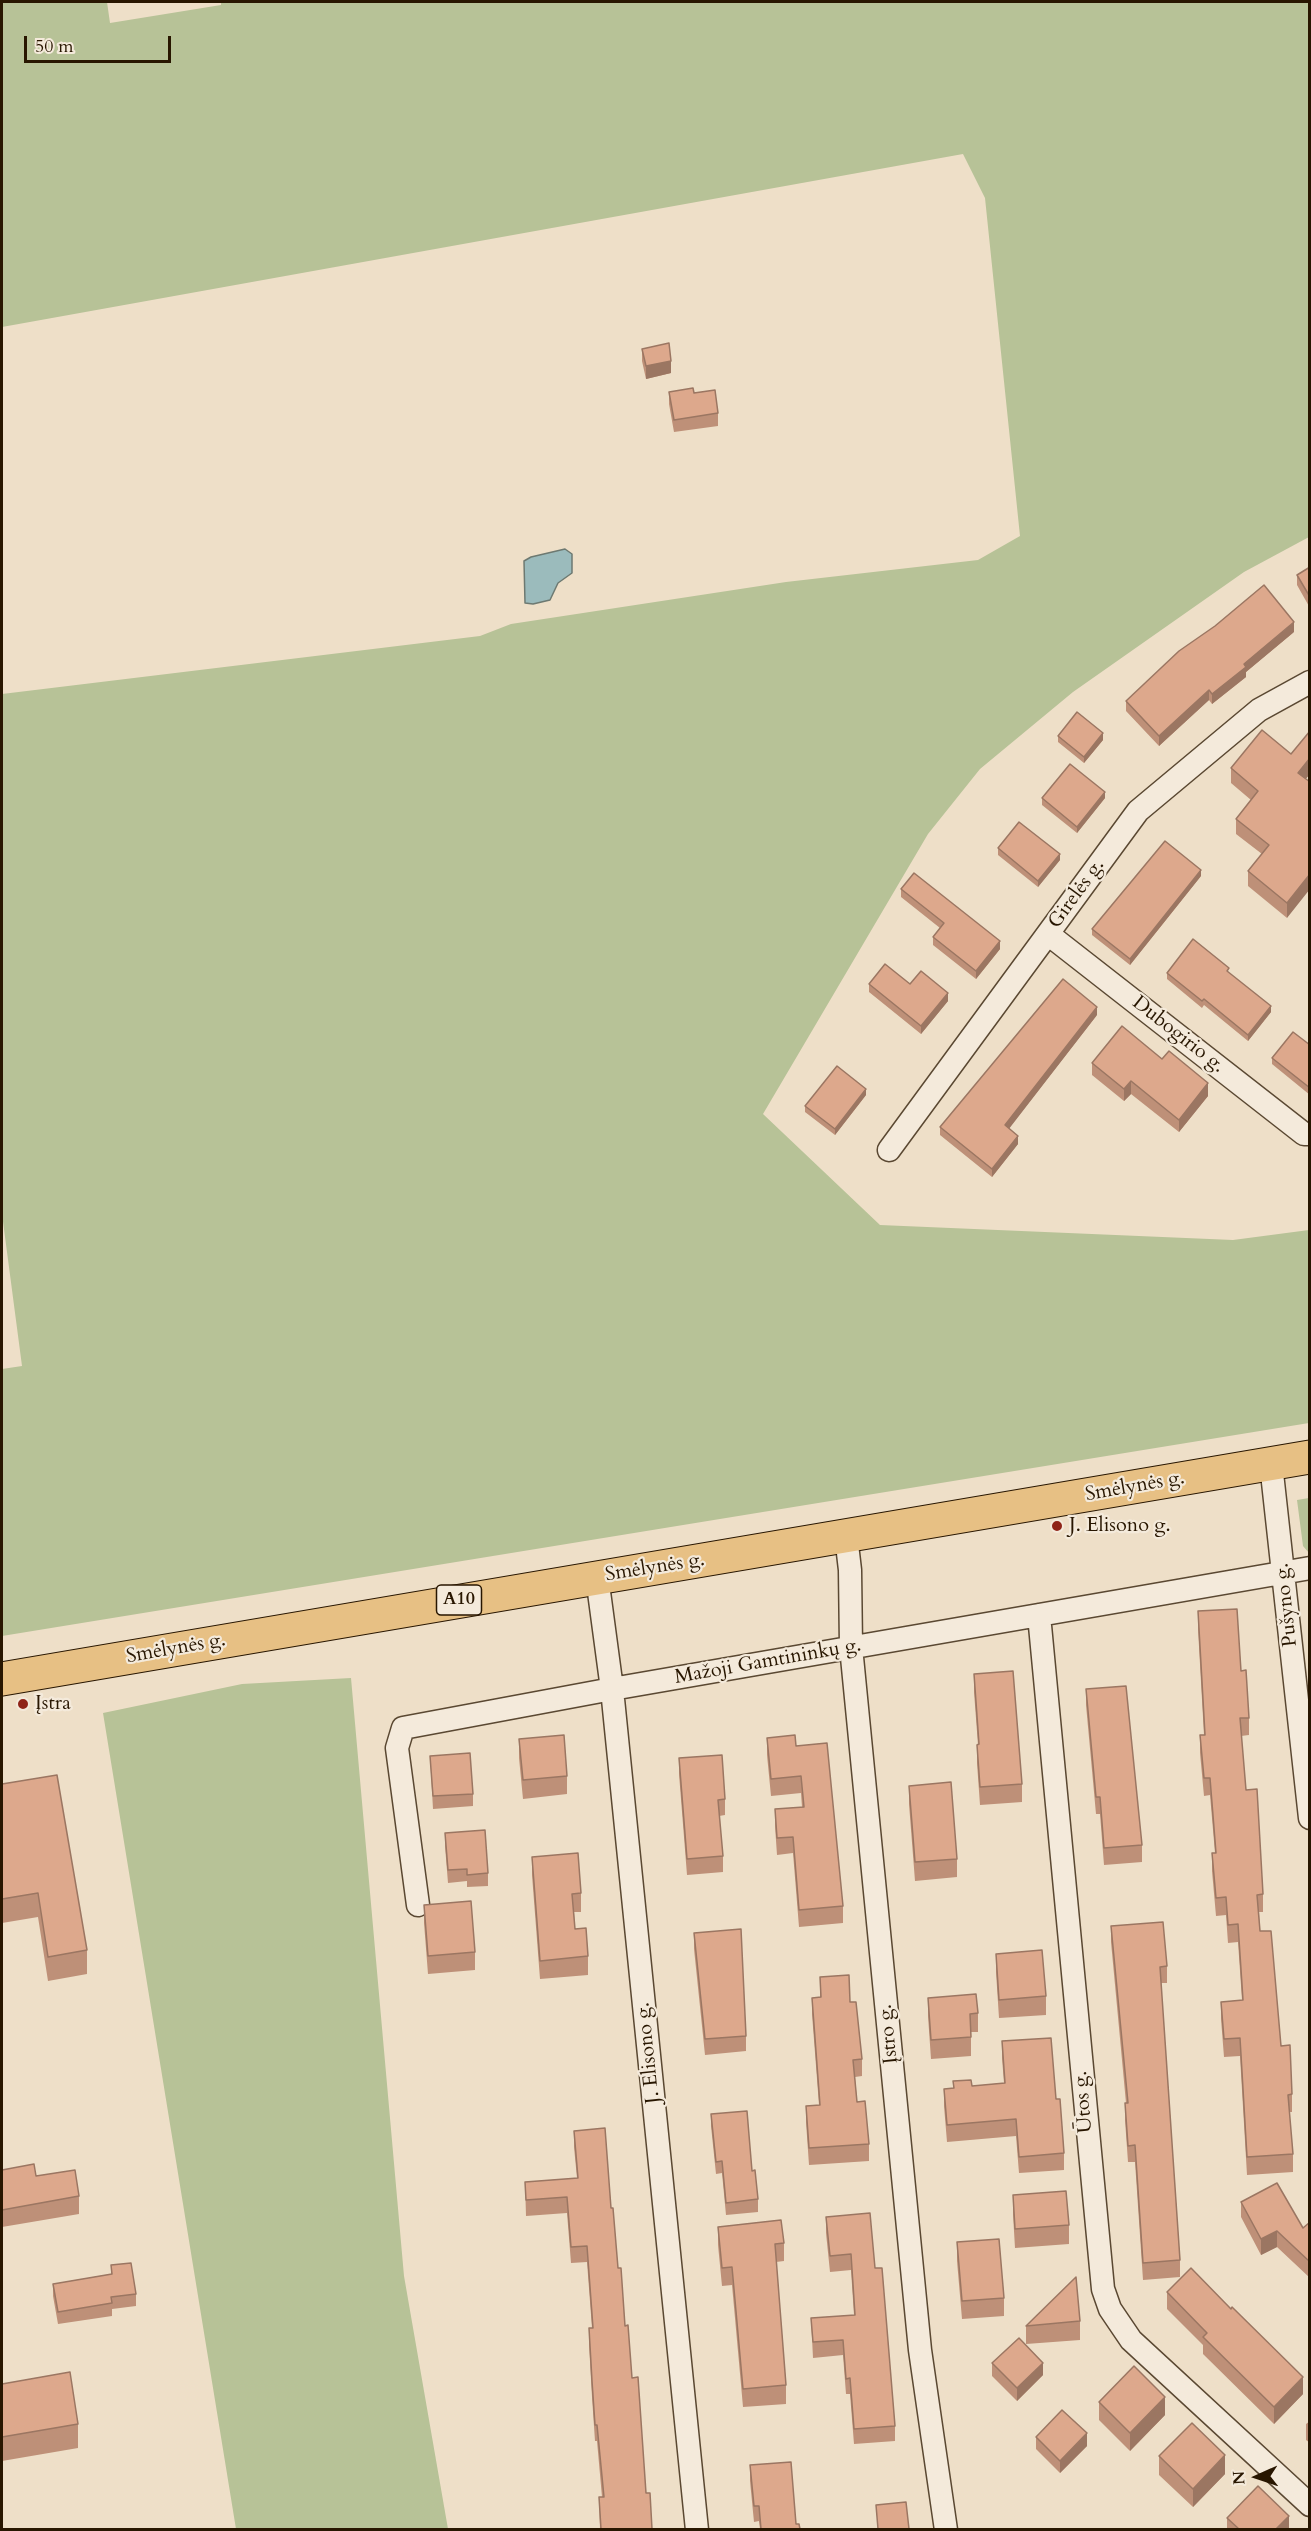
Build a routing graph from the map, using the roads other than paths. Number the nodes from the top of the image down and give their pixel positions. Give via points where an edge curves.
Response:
1 (1310, 682) edge
2 (1048, 934) junction
3 (1310, 1134) edge
4 (889, 1150) dead end
5 (1310, 1457) edge
6 (1271, 1464) junction
7 (846, 1536) junction
8 (1310, 1568) edge
9 (1284, 1572) junction
10 (597, 1577) junction
11 (1039, 1615) junction
12 (851, 1647) junction
13 (2, 1679) edge
14 (612, 1689) junction
15 (1310, 1818) edge
16 (418, 1905) dead end
17 (1310, 2505) edge
18 (697, 2529) edge
19 (946, 2529) edge

1 - 2 street, Girelės g. via 1259,710 1138,811
2 - 3 street, Dubogirio g. via 1304,1134
2 - 4 street, Girelės g.
5 - 6 highway, Smėlynės g. / A10
6 - 7 highway, Smėlynės g. / A10
6 - 9 street, Pušyno g.
7 - 10 highway, Smėlynės g. / A10
7 - 12 street, Įstro g.
8 - 9 street, Mažoji Gamtininkų g.
9 - 11 street, Mažoji Gamtininkų g.
9 - 15 street, Pušyno g.
10 - 13 highway, Smėlynės g. / A10
10 - 14 street, J. Elisono g.
11 - 12 street, Mažoji Gamtininkų g.
11 - 17 street, Ūtos g. via 1103,2289 1110,2309 1131,2340
12 - 14 street, Mažoji Gamtininkų g.
12 - 19 street, Įstro g. via 920,2350
14 - 16 street, Mažoji Gamtininkų g. via 403,1728 397,1748
14 - 18 street, J. Elisono g.

